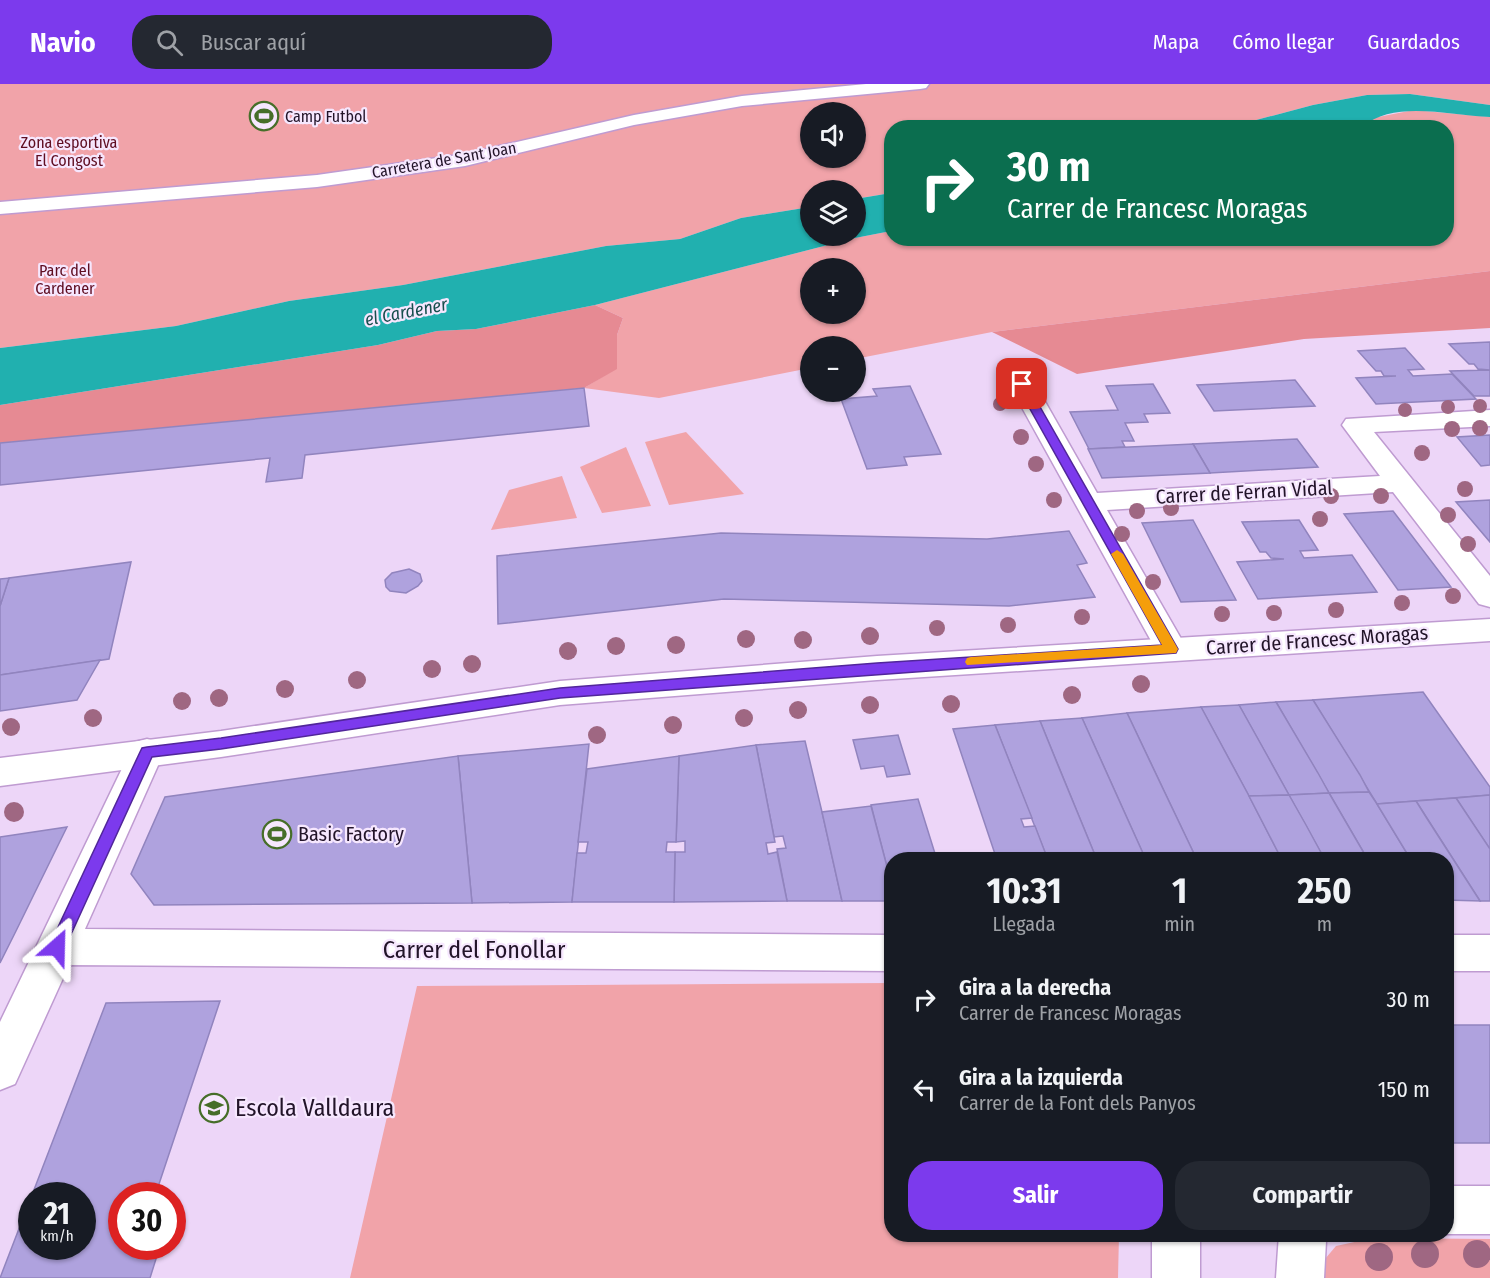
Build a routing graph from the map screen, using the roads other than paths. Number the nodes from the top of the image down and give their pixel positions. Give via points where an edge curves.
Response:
1 (920, 84) edge
2 (0, 208) edge
3 (1022, 384) dead end
4 (1490, 418) edge
5 (1400, 483) junction
6 (1087, 502) junction
7 (1490, 597) edge
8 (1490, 630) edge
9 (1171, 649) junction
10 (147, 752) junction
11 (0, 772) edge
12 (57, 947) junction
13 (884, 953) edge
14 (1454, 953) edge
15 (1490, 953) edge
16 (0, 1069) edge
17 (1454, 1210) edge
18 (1490, 1210) edge
19 (1176, 1242) edge
20 (1302, 1242) edge
21 (1176, 1278) edge
22 (1300, 1278) edge

1 - 2 street, Carretera de Sant Joan via 742,101 634,120 465,160 317,181
3 - 6 street
4 - 5 street via 1355,425
5 - 6 street, Carrer de Ferran Vidal
5 - 7 street
6 - 9 street
8 - 9 street, Carrer de Francesc Moragas
9 - 10 street, Carrer de Francesc Moragas via 560,693
10 - 11 street, Carrer de Francesc Moragas
10 - 12 street
12 - 13 street, Carrer del Fonollar
12 - 16 street
14 - 15 street
17 - 18 street
19 - 21 street
20 - 22 street

